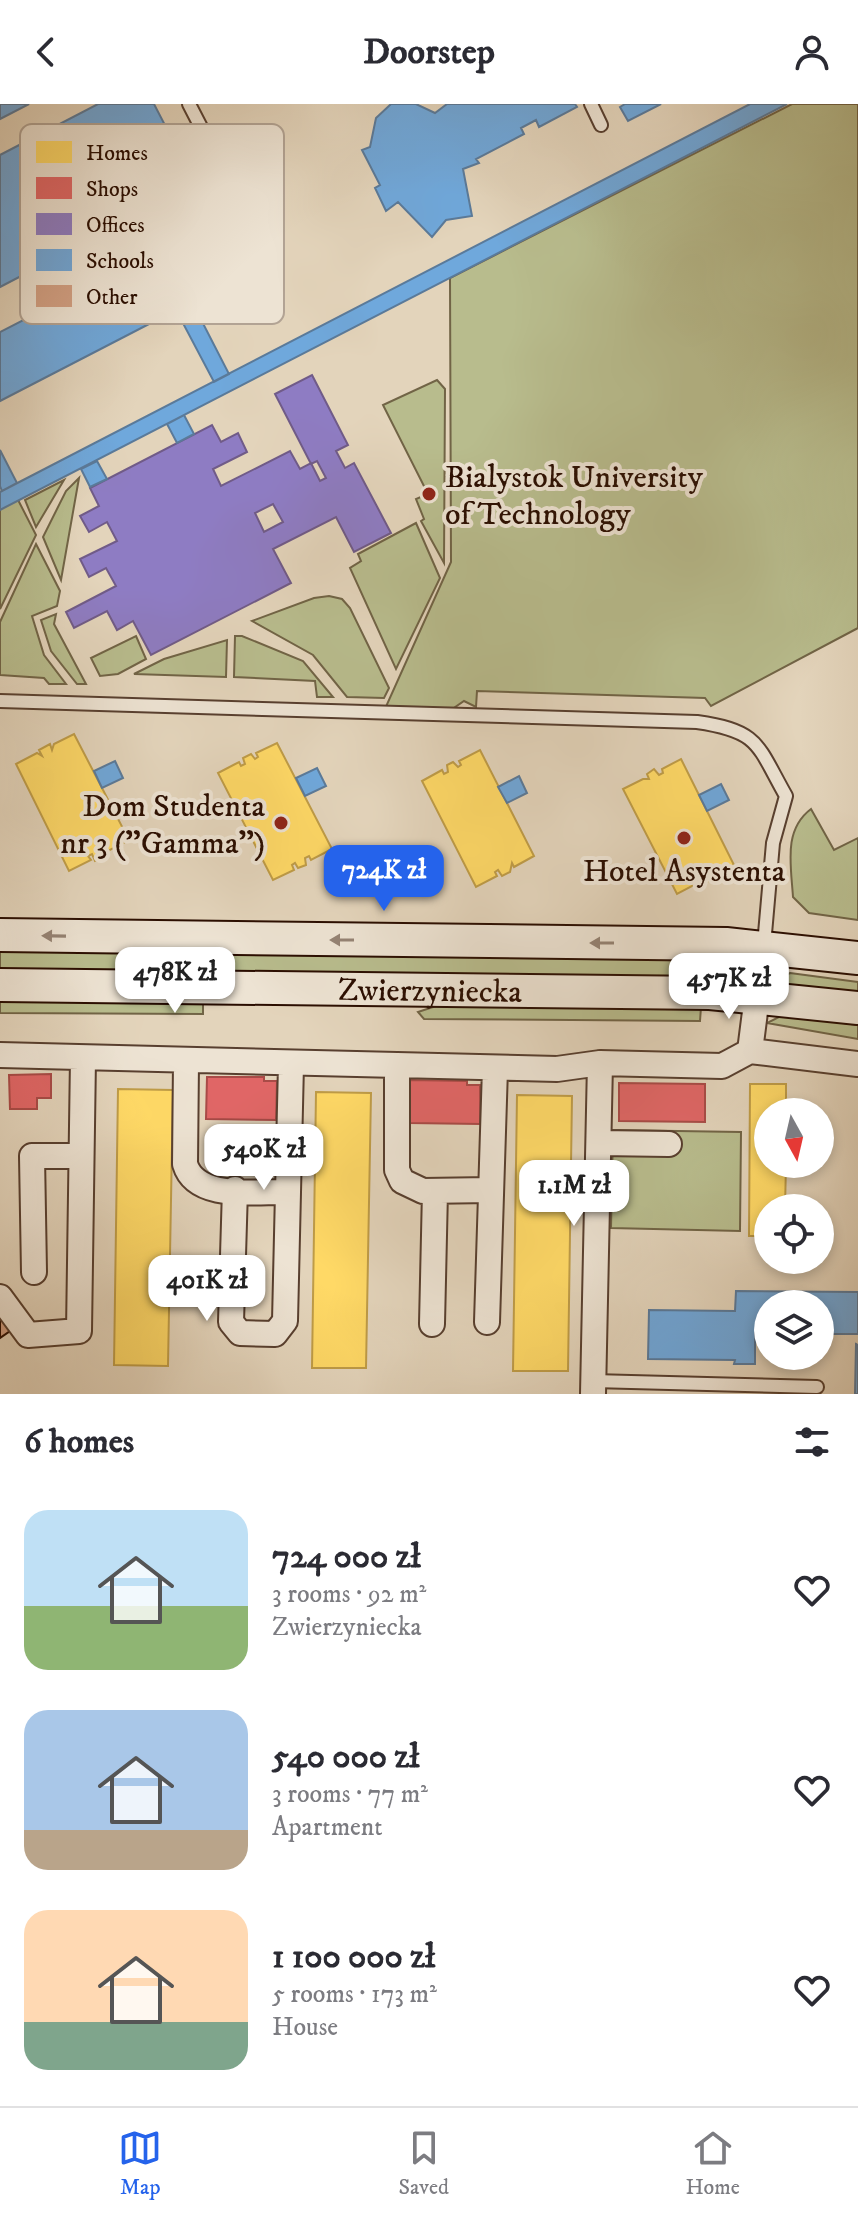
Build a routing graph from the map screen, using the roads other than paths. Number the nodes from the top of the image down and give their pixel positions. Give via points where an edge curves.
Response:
1 (189, 104) edge
2 (591, 104) edge
3 (199, 124) edge
4 (601, 125) dead end
5 (0, 701) edge
6 (0, 935) edge
7 (764, 948) junction
8 (810, 952) junction
9 (858, 958) edge
10 (0, 985) edge
11 (757, 996) junction
12 (858, 1008) edge
13 (750, 1051) junction
14 (0, 1055) edge
15 (83, 1058) junction
16 (186, 1062) junction
17 (600, 1063) junction
18 (291, 1064) junction
19 (858, 1064) edge
20 (397, 1066) junction
21 (495, 1068) junction
22 (600, 1143) junction
23 (669, 1144) dead end
24 (81, 1156) junction
25 (235, 1189) junction
26 (490, 1190) junction
27 (435, 1191) junction
28 (288, 1192) junction
29 (34, 1272) dead end
30 (0, 1297) edge
31 (487, 1322) dead end
32 (432, 1324) dead end
33 (593, 1387) edge
34 (817, 1387) dead end

1 - 3 lane
2 - 4 lane
5 - 7 lane via 665,721 742,731 755,743 786,796 773,843
7 -> 6 main road, Zwierzyniecka
7 - 8 main road, Zwierzyniecka
8 - 9 main road, Zwierzyniecka
8 - 11 main road via 769,967
10 - 11 main road, Zwierzyniecka
11 - 12 main road, Zwierzyniecka
11 - 13 street
13 - 17 street via 722,1066
13 - 19 street
14 - 15 street
15 - 16 street
15 - 24 street
16 - 18 street
16 - 25 street via 188,1175 207,1188
17 - 21 street
17 - 22 street
18 - 20 street
18 - 28 street
20 - 21 street
20 - 27 street via 397,1170 410,1188
21 - 26 street
22 - 23 street
22 - 33 street
24 - 29 street via 32,1156
24 - 30 street via 79,1331 28,1335
25 - 28 street
25 - 28 street via 231,1322 240,1333 275,1334 283,1328
26 - 27 street
26 - 31 street
27 - 32 street
33 - 34 lane

